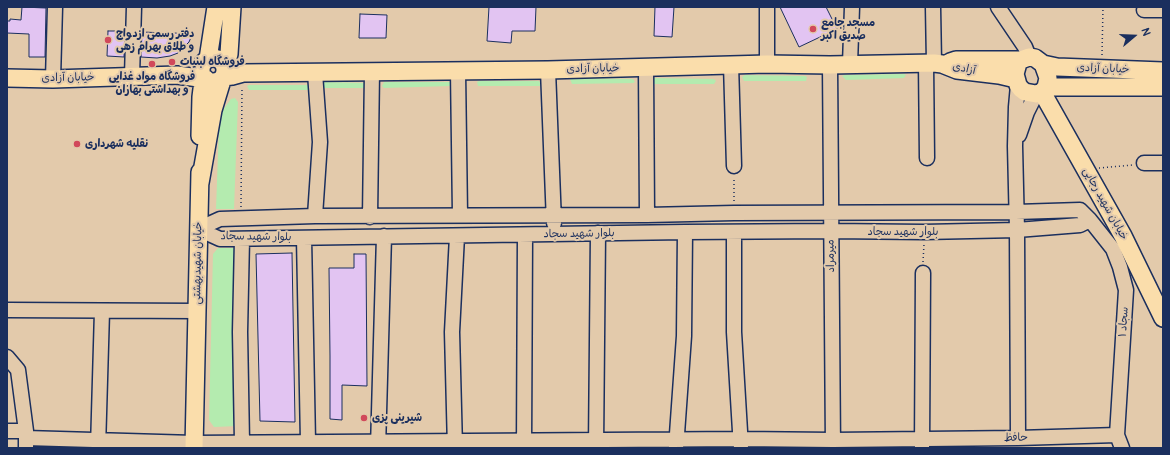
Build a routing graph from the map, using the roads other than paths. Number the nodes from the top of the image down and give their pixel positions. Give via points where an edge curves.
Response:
1 (55, 7) edge
2 (134, 7) edge
3 (216, 7) edge
4 (232, 7) edge
5 (998, 7) edge
6 (767, 10) edge
7 (1144, 10) dead end
8 (1163, 10) edge
9 (852, 12) edge
10 (933, 13) edge
11 (206, 60) junction
12 (1031, 60) junction
13 (731, 64) junction
14 (767, 64) junction
15 (850, 64) junction
16 (934, 64) junction
17 (830, 65) junction
18 (646, 68) junction
19 (548, 70) junction
20 (224, 71) junction
21 (372, 71) junction
22 (458, 71) junction
23 (1163, 71) edge
24 (315, 73) junction
25 (177, 75) junction
26 (132, 76) junction
27 (7, 78) edge
28 (53, 79) junction
29 (206, 79) junction
30 (1017, 82) junction
31 (1163, 87) edge
32 (1041, 91) junction
33 (1015, 146) junction
34 (927, 158) dead end
35 (1144, 163) road end
36 (1163, 164) edge
37 (734, 166) road end
38 (200, 183) junction
39 (1016, 212) junction
40 (830, 213) junction
41 (460, 215) junction
42 (554, 215) junction
43 (647, 215) junction
44 (315, 216) junction
45 (370, 217) junction
46 (1083, 218) junction
47 (198, 229) junction
48 (1017, 230) junction
49 (830, 231) junction
50 (685, 232) junction
51 (734, 232) junction
52 (598, 233) junction
53 (554, 234) junction
54 (525, 235) junction
55 (384, 236) junction
56 (457, 236) junction
57 (304, 238) junction
58 (242, 239) junction
59 (923, 273) road end
60 (7, 310) edge
61 (102, 311) junction
62 (197, 311) junction
63 (1163, 318) edge
64 (7, 357) edge
65 (7, 431) edge
66 (1117, 435) junction
67 (1018, 438) junction
68 (26, 439) edge
69 (242, 442) junction
70 (308, 442) junction
71 (98, 444) edge
72 (455, 444) edge
73 (524, 444) edge
74 (596, 444) edge
75 (676, 444) edge
76 (741, 444) edge
77 (833, 444) edge
78 (922, 444) edge
79 (194, 445) edge
80 (378, 445) edge
81 (1122, 448) edge

1 - 28 street
2 - 26 street
3 - 11 main road
4 - 20 main road via 229,54
5 - 12 street
6 - 14 street
7 - 8 street
9 - 15 street
10 - 16 street
11 - 20 main road via 220,59
11 - 25 main road via 190,72
11 - 29 main road via 202,69
12 - 16 main road, آزادی via 956,60
12 - 23 main road, خیابان آزادی via 1057,67
12 - 30 main road via 1015,68
12 - 32 main road via 1048,78
13 - 14 main road, خیابان آزادی
13 - 18 main road, خیابان آزادی
13 - 37 street
14 - 17 main road, خیابان آزادی
15 - 16 main road, خیابان آزادی
15 - 17 main road, خیابان آزادی
16 - 30 main road, آزادی via 957,70 1000,75
16 - 34 street
17 - 40 street, میرمراد
18 - 19 main road, خیابان آزادی
18 - 43 street
19 - 22 main road, خیابان آزادی
19 - 42 street
20 - 24 main road, خیابان آزادی via 232,76 243,73
20 - 29 main road via 221,80 214,82
20 - 38 main road via 213,110
21 - 22 main road, خیابان آزادی
21 - 24 main road, خیابان آزادی
21 - 45 street
22 - 41 street
24 - 44 street via 320,142
25 - 26 main road, خیابان آزادی
25 - 29 main road
26 - 28 main road, خیابان آزادی
27 - 28 main road, خیابان آزادی
29 - 38 main road, خیابان شهیدبهشتی via 201,97
30 - 32 main road via 1025,92
30 - 33 street
31 - 32 main road, خیابان آزادی
32 - 33 street via 1027,112
32 - 63 main road, خیابان شهید رجایی via 1123,236
33 - 39 street
35 - 36 street
38 - 47 main road, خیابان شهیدبهشتی
39 - 40 street, بلوار شهید سجاد
39 - 46 street, بلوار شهید سجاد
39 - 48 street
40 - 43 street, بلوار شهید سجاد
40 - 49 street, میرمراد
41 - 42 street, بلوار شهید سجاد
41 - 45 street, بلوار شهید سجاد
42 - 43 street, بلوار شهید سجاد
42 - 53 street
44 - 45 street, بلوار شهید سجاد
44 - 47 street, بلوار شهید سجاد via 220,218
46 - 48 street, بلوار شهید سجاد
46 - 66 street, سجاد ۱ via 1113,249 1126,290
47 - 58 street, بلوار شهید سجاد via 220,239
47 - 62 main road, خیابان شهیدبهشتی
48 - 49 street, بلوار شهید سجاد
48 - 67 street
49 - 51 street, بلوار شهید سجاد
49 - 77 street, میرمراد
50 - 51 street, بلوار شهید سجاد
50 - 52 street, بلوار شهید سجاد
50 - 75 street via 684,336
51 - 76 street via 734,332
52 - 53 street, بلوار شهید سجاد
52 - 74 street
53 - 54 street, بلوار شهید سجاد
54 - 56 street, بلوار شهید سجاد
54 - 73 street
55 - 56 street, بلوار شهید سجاد
55 - 57 street, بلوار شهید سجاد
55 - 80 street
56 - 72 street via 452,332
57 - 58 street, بلوار شهید سجاد
57 - 70 street
58 - 69 street
59 - 78 street
60 - 61 street
61 - 62 street
61 - 71 street
62 - 79 main road, خیابان شهیدبهشتی
64 - 68 street via 18,370
65 - 68 street, حافظ
66 - 67 street, حافظ
66 - 81 street
67 - 78 street, حافظ
68 - 71 street, حافظ
69 - 70 street, حافظ
69 - 79 street, حافظ
70 - 80 street, حافظ
71 - 79 street, حافظ
72 - 73 street, حافظ
72 - 80 street, حافظ
73 - 74 street, حافظ
74 - 75 street, حافظ
75 - 76 street, حافظ
76 - 77 street, حافظ
77 - 78 street, حافظ

